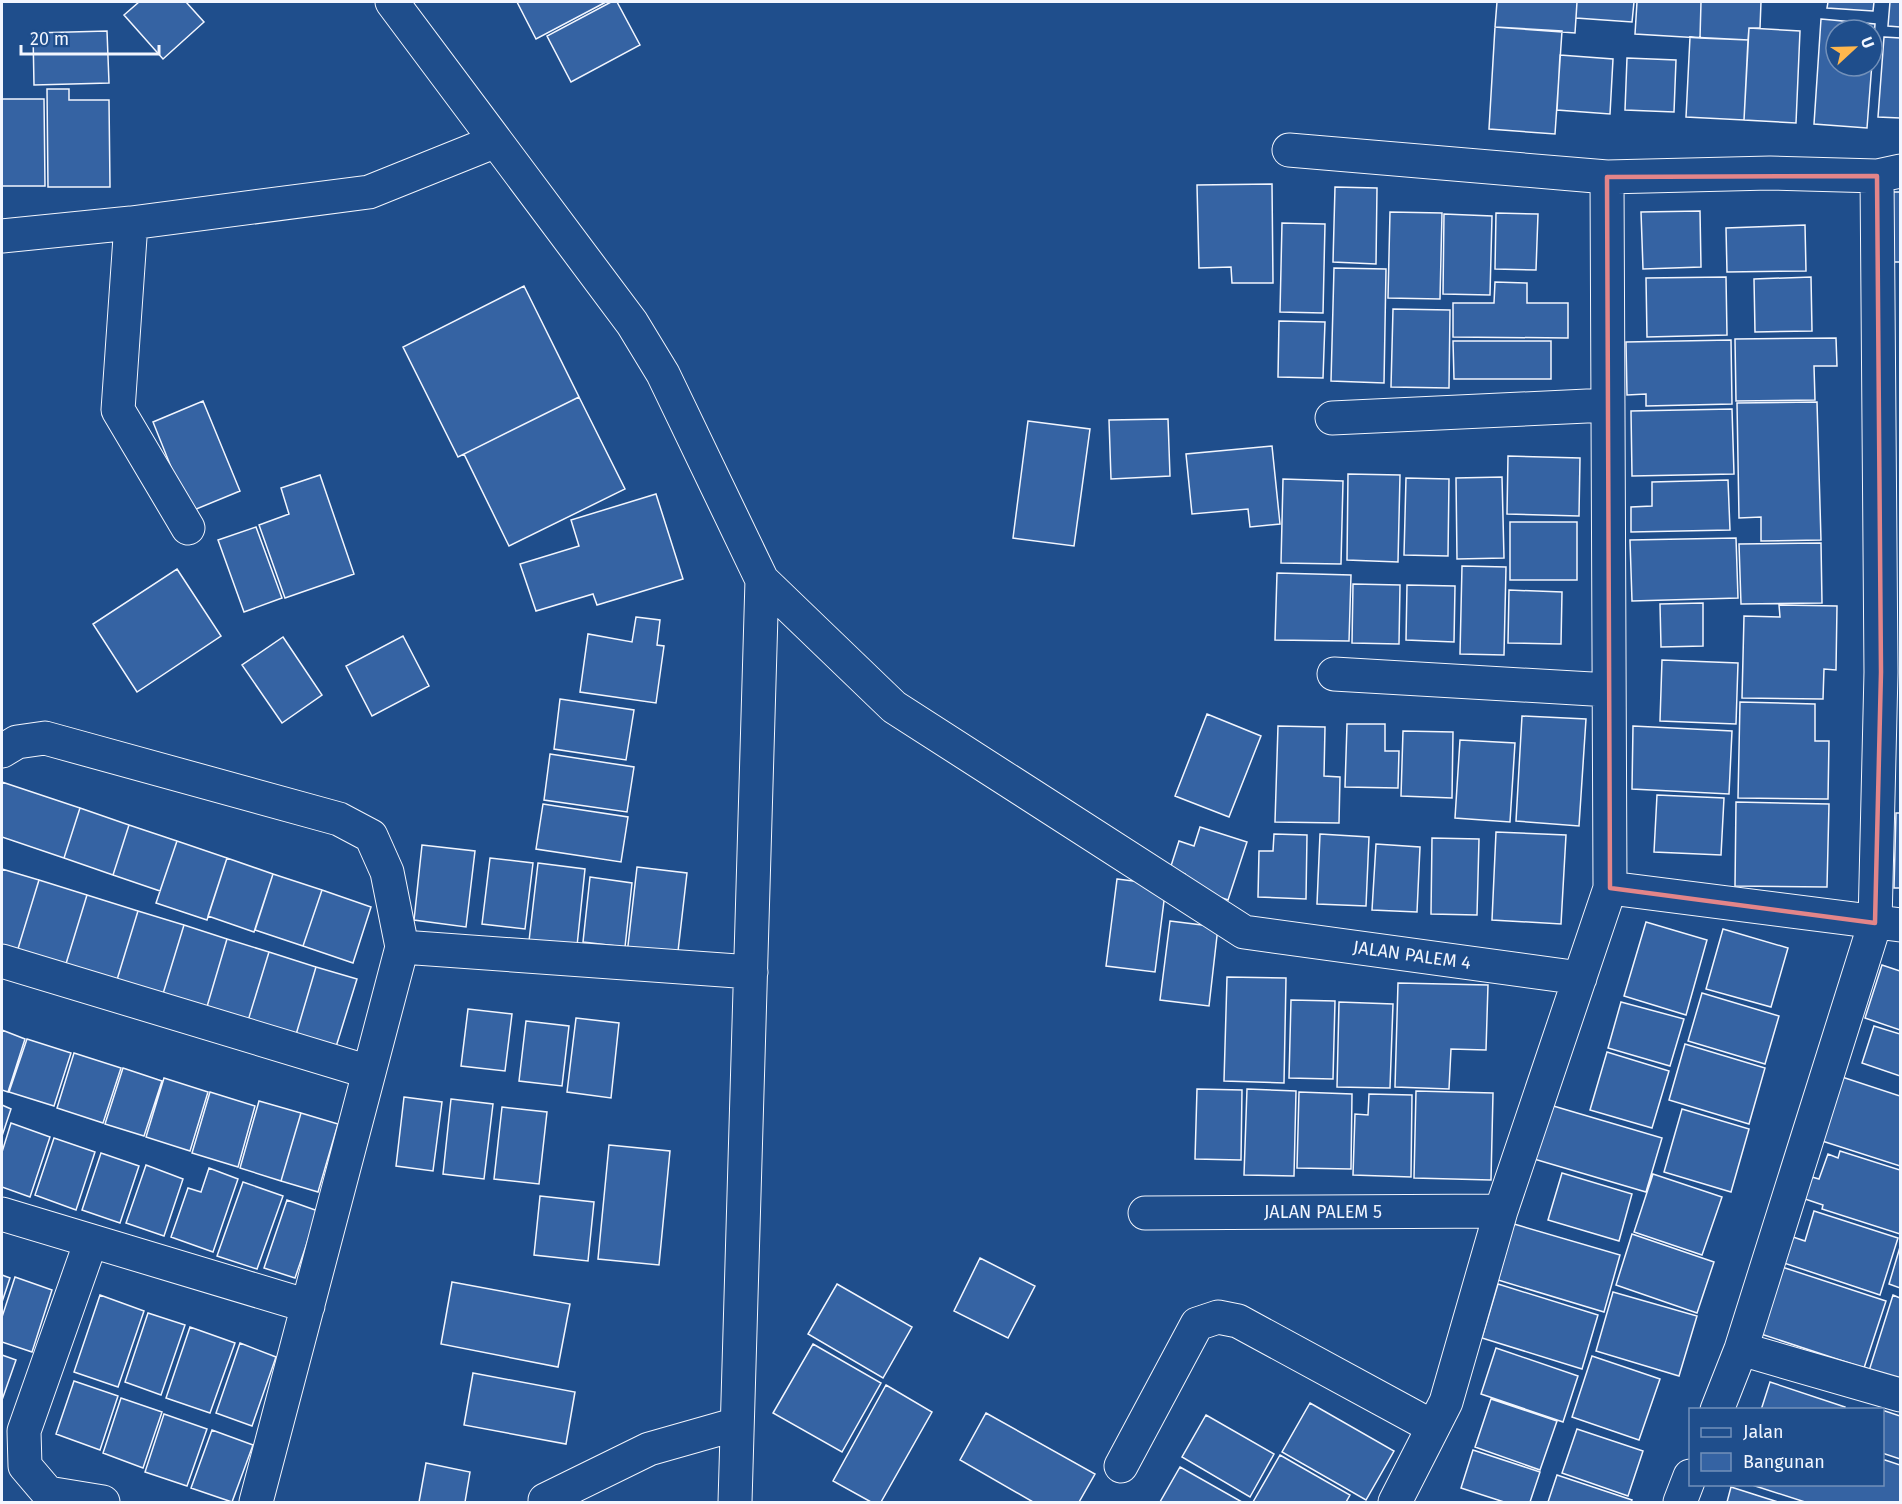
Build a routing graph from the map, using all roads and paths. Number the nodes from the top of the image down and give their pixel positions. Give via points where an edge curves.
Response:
1 (392, 2) edge
2 (496, 141) junction
3 (1289, 150) dead end
4 (1889, 174) edge
5 (1606, 177) junction
6 (131, 223) junction
7 (2, 236) edge
8 (1608, 405) junction
9 (1332, 418) dead end
10 (188, 528) dead end
11 (762, 580) junction
12 (1334, 674) dead end
13 (1609, 690) junction
14 (2, 751) edge
15 (1610, 888) junction
16 (1888, 924) edge
17 (402, 947) junction
18 (2, 961) edge
19 (751, 972) junction
20 (1580, 978) junction
21 (369, 1072) junction
22 (1501, 1211) junction
23 (1145, 1213) dead end
24 (2, 1214) edge
25 (91, 1241) junction
26 (308, 1306) junction
27 (1741, 1349) junction
28 (1900, 1395) edge
29 (1718, 1408) edge
30 (738, 1424) junction
31 (1433, 1427) junction
32 (1121, 1466) dead end
33 (1689, 1479) edge
34 (545, 1500) dead end
35 (103, 1503) edge
36 (256, 1503) edge
37 (735, 1503) edge
38 (1395, 1503) edge
39 (1680, 1503) edge

1 - 2 street
2 - 6 street via 369,192
2 - 11 street via 632,323 663,374
3 - 5 street
4 - 5 street
4 - 16 street via 1881,672
5 - 8 street
6 - 7 street
6 - 10 street via 118,410
8 - 9 street
8 - 13 street
11 - 19 street
11 - 20 street, JALAN PALEM 4 via 894,707 1244,932
12 - 13 street
13 - 15 street
14 - 17 street via 17,742 45,738 339,819 371,836 387,872
15 - 16 street
15 - 20 street
16 - 27 street
17 - 19 street
17 - 21 street
18 - 21 street
19 - 30 street
20 - 22 street
21 - 26 street
22 - 23 street, JALAN PALEM 5
22 - 31 street via 1446,1402
24 - 25 street
25 - 26 street
25 - 35 street via 24,1431 25,1466 48,1493
26 - 36 street
27 - 28 street
27 - 29 street
30 - 34 street via 649,1449
30 - 37 street
31 - 32 street via 1239,1322 1218,1317 1197,1324
31 - 38 street
33 - 39 street

